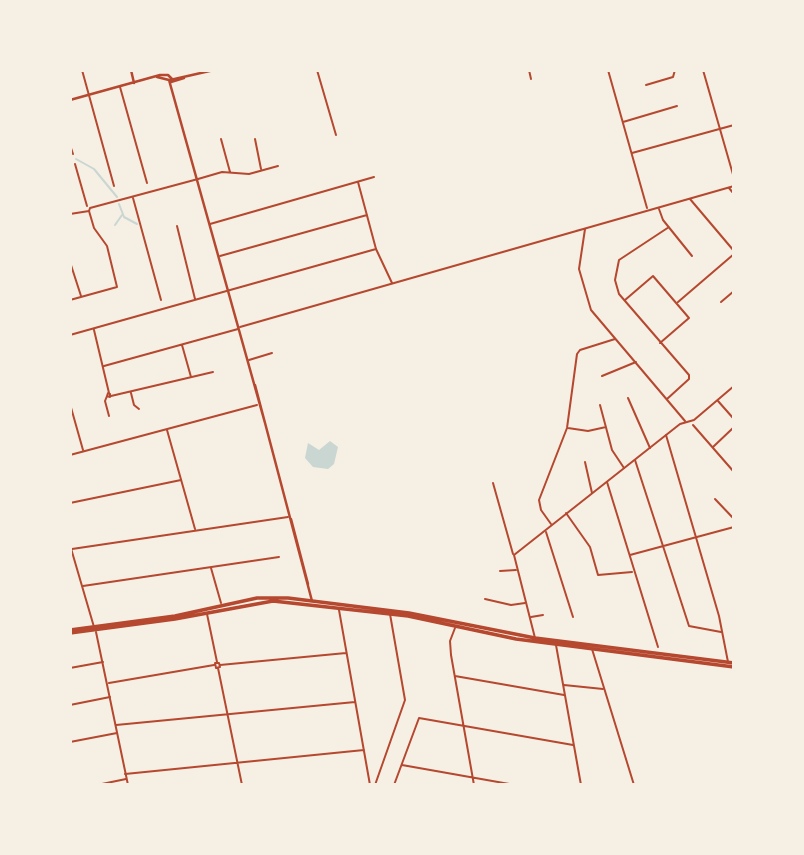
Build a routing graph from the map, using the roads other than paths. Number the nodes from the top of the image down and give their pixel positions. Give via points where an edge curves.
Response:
1 (82, 70) edge
2 (131, 70) edge
3 (214, 70) edge
4 (317, 70) edge
5 (529, 70) edge
6 (608, 70) edge
7 (676, 70) edge
8 (703, 70) edge
9 (531, 79) dead end
10 (171, 81) junction
11 (134, 83) junction
12 (646, 85) dead end
13 (120, 87) junction
14 (89, 95) junction
15 (70, 100) edge
16 (677, 106) dead end
17 (622, 122) junction
18 (734, 125) edge
19 (720, 129) junction
20 (336, 135) dead end
21 (221, 139) dead end
22 (255, 139) dead end
23 (70, 145) edge
24 (73, 154) dead end
25 (631, 154) junction
26 (734, 155) edge
27 (728, 157) junction
28 (75, 164) dead end
29 (278, 166) dead end
30 (261, 170) junction
31 (230, 172) junction
32 (374, 177) dead end
33 (198, 178) junction
34 (734, 178) edge
35 (358, 182) junction
36 (147, 183) dead end
37 (114, 186) dead end
38 (734, 186) edge
39 (729, 188) junction
40 (734, 194) edge
41 (132, 197) junction
42 (690, 199) junction
43 (659, 207) junction
44 (88, 209) junction
45 (647, 210) junction
46 (70, 214) edge
47 (367, 215) junction
48 (211, 224) junction
49 (177, 226) dead end
50 (592, 226) junction
51 (669, 227) junction
52 (585, 229) junction
53 (575, 231) junction
54 (583, 240) junction
55 (376, 249) junction
56 (734, 253) edge
57 (692, 256) dead end
58 (220, 257) junction
59 (70, 262) edge
60 (392, 282) junction
61 (229, 291) junction
62 (734, 291) edge
63 (81, 297) junction
64 (70, 300) edge
65 (162, 300) dead end
66 (624, 300) junction
67 (196, 301) junction
68 (721, 302) dead end
69 (678, 303) junction
70 (240, 327) junction
71 (93, 329) junction
72 (70, 335) edge
73 (615, 339) junction
74 (660, 343) junction
75 (182, 345) junction
76 (272, 353) dead end
77 (248, 360) junction
78 (636, 362) junction
79 (104, 366) junction
80 (213, 372) dead end
81 (602, 376) dead end
82 (192, 378) junction
83 (254, 383) junction
84 (734, 386) edge
85 (257, 391) junction
86 (131, 393) junction
87 (109, 395) junction
88 (628, 398) dead end
89 (667, 399) junction
90 (717, 400) junction
91 (70, 404) edge
92 (258, 405) junction
93 (600, 405) dead end
94 (139, 409) dead end
95 (264, 414) junction
96 (109, 416) dead end
97 (733, 418) edge
98 (694, 420) junction
99 (687, 421) junction
100 (265, 423) junction
101 (693, 425) junction
102 (606, 427) junction
103 (567, 428) junction
104 (167, 429) junction
105 (666, 435) junction
106 (712, 447) junction
107 (650, 448) junction
108 (83, 452) junction
109 (70, 455) edge
110 (635, 459) junction
111 (585, 462) dead end
112 (734, 462) edge
113 (730, 467) junction
114 (624, 468) junction
115 (734, 472) edge
116 (181, 481) junction
117 (607, 482) junction
118 (493, 483) dead end
119 (592, 493) junction
120 (715, 499) dead end
121 (70, 503) edge
122 (566, 513) junction
123 (289, 517) junction
124 (734, 519) edge
125 (552, 525) junction
126 (734, 527) edge
127 (546, 530) junction
128 (195, 531) junction
129 (695, 537) junction
130 (664, 545) junction
131 (71, 547) edge
132 (514, 555) junction
133 (629, 556) junction
134 (279, 557) dead end
135 (211, 567) junction
136 (517, 569) junction
137 (499, 571) dead end
138 (634, 571) junction
139 (81, 587) junction
140 (485, 599) dead end
141 (312, 603) junction
142 (527, 603) junction
143 (222, 606) junction
144 (338, 607) junction
145 (207, 613) junction
146 (390, 614) junction
147 (543, 615) dead end
148 (531, 617) junction
149 (573, 617) dead end
150 (441, 622) junction
151 (453, 626) junction
152 (94, 628) junction
153 (70, 631) edge
154 (720, 632) junction
155 (536, 638) junction
156 (556, 645) junction
157 (592, 647) junction
158 (658, 647) dead end
159 (346, 653) junction
160 (103, 662) junction
161 (216, 664) junction
162 (732, 664) edge
163 (219, 667) junction
164 (70, 668) edge
165 (454, 676) junction
166 (107, 684) junction
167 (563, 685) junction
168 (604, 689) junction
169 (564, 695) junction
170 (110, 697) junction
171 (355, 702) junction
172 (70, 705) edge
173 (228, 714) junction
174 (116, 725) junction
175 (463, 726) junction
176 (117, 733) junction
177 (70, 742) edge
178 (573, 745) junction
179 (364, 750) junction
180 (237, 763) junction
181 (401, 765) junction
182 (125, 774) junction
183 (472, 778) junction
184 (126, 779) junction
185 (97, 785) edge
186 (128, 785) edge
187 (242, 785) edge
188 (370, 785) edge
189 (375, 785) edge
190 (394, 785) edge
191 (474, 785) edge
192 (514, 785) edge
193 (581, 785) edge
194 (634, 785) edge

1 - 14 street
2 - 11 main road
3 - 10 main road
4 - 20 street
5 - 9 street
6 - 17 street
7 - 12 street via 673,77
8 - 19 street
10 - 11 main road via 157,77
10 - 33 main road
11 - 13 main road
13 - 14 main road
13 - 36 street
14 - 15 main road
14 - 37 street
16 - 17 street
17 - 25 street
18 - 19 street
19 - 25 street
19 - 27 street
21 - 31 street
22 - 30 street
23 - 24 street
25 - 45 street
26 - 27 street
27 - 34 street
28 - 44 street
29 - 30 street
30 - 31 street
31 - 33 street
32 - 35 street
33 - 41 street
33 - 48 main road
35 - 47 street
35 - 48 street
38 - 39 street
39 - 40 street
39 - 42 street
41 - 44 street
41 - 65 street
42 - 43 street
42 - 56 street
43 - 45 street
43 - 51 street
44 - 46 street
44 - 63 street via 107,246 117,288
45 - 50 street
47 - 55 street
47 - 58 street
48 - 58 main road
49 - 67 street
50 - 52 street
50 - 53 street
51 - 57 street
51 - 66 street via 616,264 616,288
52 - 53 street
52 - 54 street
53 - 54 street
53 - 60 street
54 - 73 street via 579,269 587,299
55 - 60 street
55 - 61 street
56 - 69 street
58 - 61 main road
59 - 63 street
60 - 70 street
61 - 67 street
61 - 70 main road
62 - 68 street
63 - 64 street
66 - 69 street via 653,276
66 - 74 street
67 - 71 street
69 - 74 street via 689,318
70 - 75 street
70 - 77 main road
71 - 72 street
71 - 79 street
73 - 78 street
73 - 103 street via 579,352
74 - 89 street via 689,375
75 - 79 street
75 - 82 street
76 - 77 street
77 - 83 main road
78 - 81 street
78 - 89 street
79 - 87 street
80 - 82 street
82 - 86 street
83 - 85 main road
83 - 92 main road
84 - 90 street
85 - 92 main road
85 - 95 main road
86 - 87 street
86 - 94 street
87 - 96 street via 105,401
88 - 107 street
89 - 99 street
90 - 97 street
90 - 98 street
91 - 108 street
92 - 95 main road
92 - 100 main road
92 - 104 street
93 - 102 street
95 - 100 main road
97 - 106 street via 732,430
98 - 99 street
98 - 101 street
99 - 101 street
99 - 105 street
100 - 123 main road
101 - 106 street
102 - 103 street via 588,431
102 - 114 street via 614,455
103 - 125 street via 539,500
104 - 108 street
104 - 116 street
105 - 107 street
105 - 129 street
106 - 113 street
107 - 110 street
108 - 109 street
110 - 114 street
110 - 130 street
111 - 119 street
112 - 113 street
113 - 115 street
114 - 117 street
116 - 121 street
116 - 128 street
117 - 119 street
117 - 133 street
118 - 132 street
119 - 122 street
120 - 124 street
122 - 125 street
122 - 138 street via 590,547 598,575
123 - 128 street
123 - 141 main road
125 - 127 street
126 - 129 street
127 - 132 street
127 - 149 street
128 - 131 street
129 - 130 street
129 - 154 street
130 - 133 street
130 - 154 street via 689,626
131 - 139 street
132 - 136 street
133 - 138 street
134 - 135 street
135 - 139 street
135 - 143 street
136 - 137 street
136 - 142 street
138 - 158 street
139 - 152 street
140 - 142 street via 511,605
141 - 143 main road via 257,598
141 - 144 main road
141 - 145 main road via 265,601
141 - 150 main road via 410,613
142 - 148 street
143 - 152 main road
144 - 146 main road
144 - 159 street
145 - 152 main road
145 - 161 street
146 - 150 main road
146 - 189 street via 405,700
147 - 148 street
148 - 155 street
150 - 151 main road
151 - 155 main road
151 - 156 main road
151 - 165 street
152 - 153 main road
152 - 160 street
154 - 162 street
155 - 157 main road
156 - 157 main road
156 - 167 street
157 - 162 main road
157 - 168 street
159 - 163 street
159 - 171 street
160 - 164 street
160 - 166 street
161 - 163 street
161 - 166 street
163 - 173 street
165 - 169 street
165 - 175 street
166 - 170 street
167 - 168 street
167 - 169 street
168 - 194 street
169 - 178 street
170 - 172 street
170 - 174 street
171 - 173 street
171 - 179 street
173 - 174 street
173 - 180 street
174 - 176 street
175 - 178 street
175 - 181 street via 419,718
175 - 183 street
176 - 177 street
176 - 182 street
178 - 193 street
179 - 180 street
179 - 188 street
180 - 182 street
180 - 187 street
181 - 183 street
181 - 190 street
182 - 184 street
183 - 191 street
183 - 192 street
184 - 185 street
184 - 186 street

